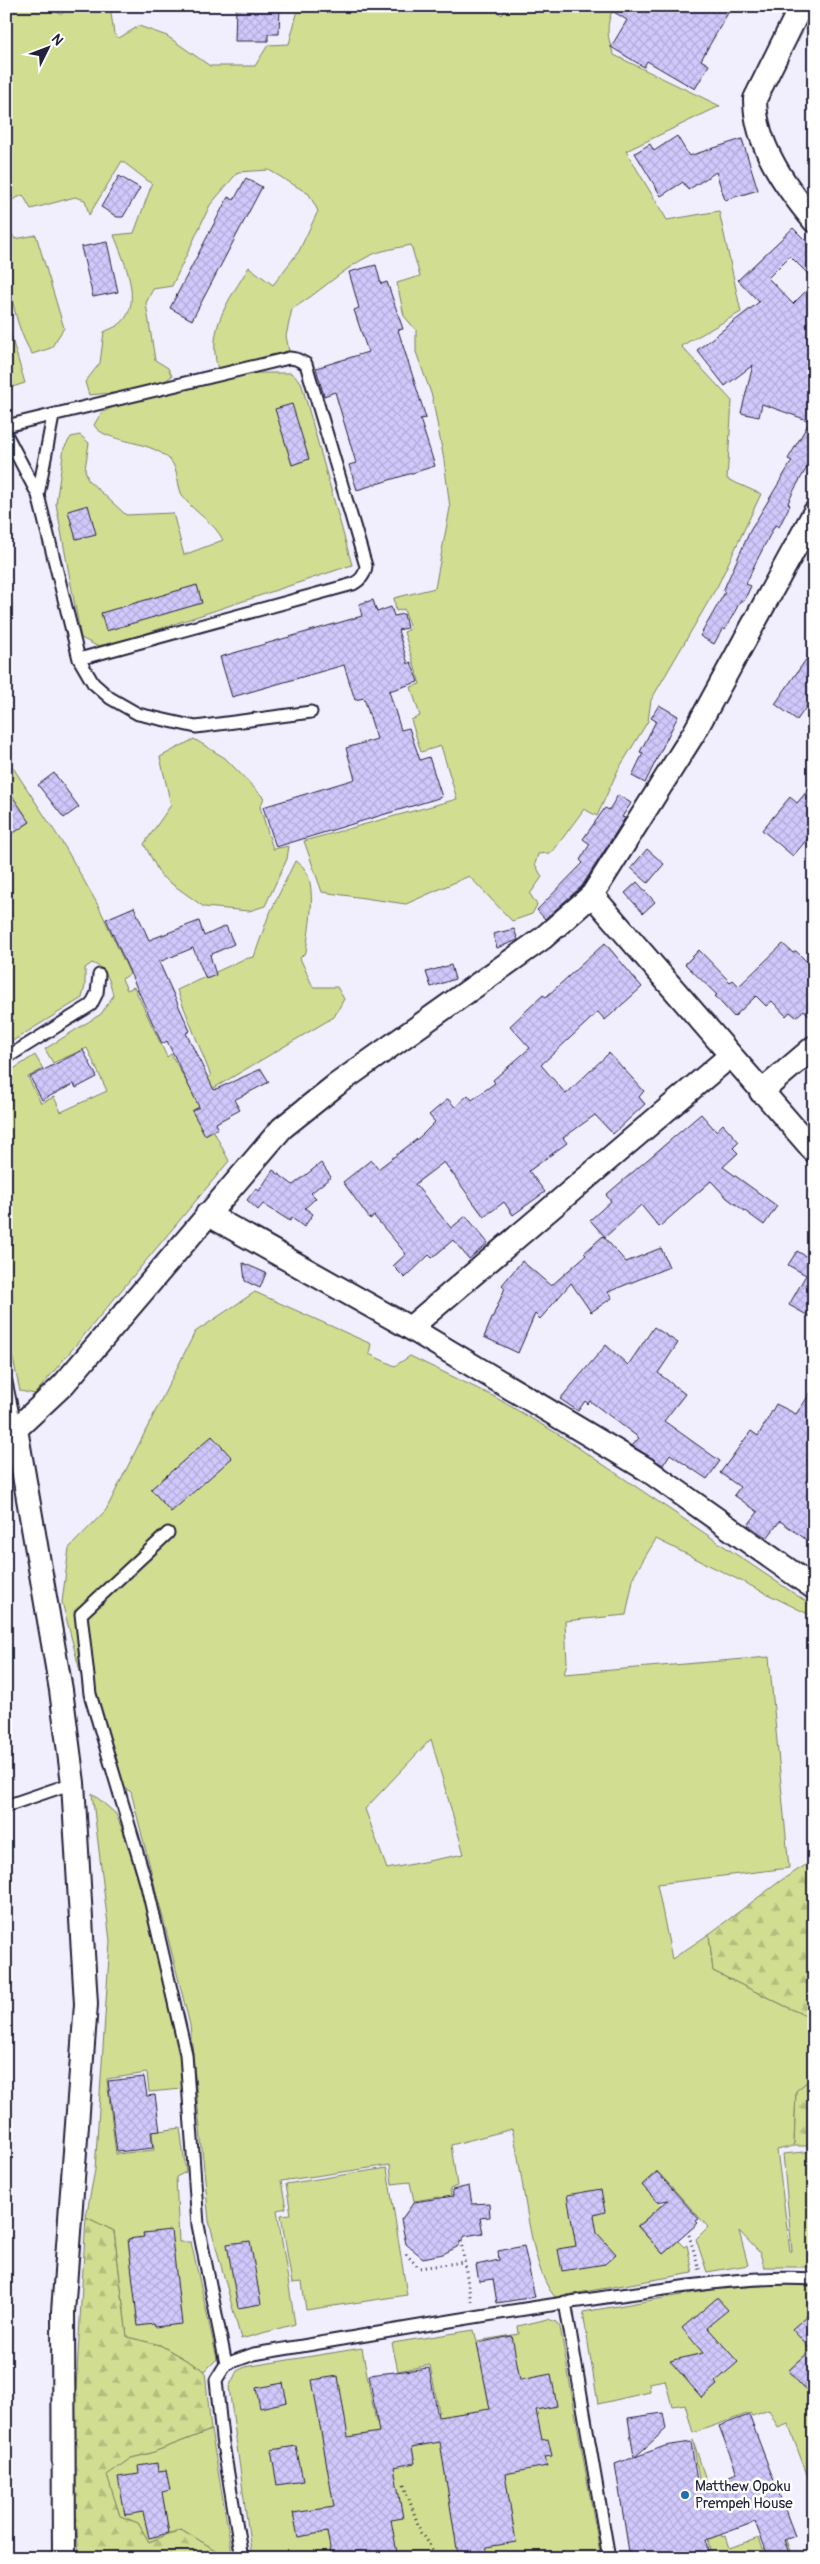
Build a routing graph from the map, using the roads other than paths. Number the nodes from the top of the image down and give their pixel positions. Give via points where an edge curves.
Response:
1 (801, 6) edge
2 (814, 221) edge
3 (53, 416) junction
4 (6, 426) edge
5 (6, 434) edge
6 (38, 495) junction
7 (814, 513) edge
8 (807, 543) edge
9 (79, 659) junction
10 (311, 712) dead end
11 (592, 894) junction
12 (100, 975) dead end
13 (814, 1047) edge
14 (730, 1056) junction
15 (6, 1058) edge
16 (761, 1092) junction
17 (814, 1151) edge
18 (208, 1214) junction
19 (410, 1328) junction
20 (6, 1382) edge
21 (11, 1431) edge
22 (168, 1533) dead end
23 (814, 1588) edge
24 (73, 1783) junction
25 (6, 1806) edge
26 (814, 2279) edge
27 (565, 2302) junction
28 (226, 2364) junction
29 (64, 2558) edge
30 (242, 2558) edge
31 (608, 2558) edge

1 - 2 street via 755,99 755,112 776,169
3 - 4 lane
3 - 6 lane
3 - 9 lane via 289,358 296,359 306,364 366,566 359,581 353,584
5 - 6 lane
6 - 9 lane
7 - 8 street
8 - 11 street via 694,733
9 - 10 lane via 93,683 138,714 196,727
11 - 14 street
11 - 18 street via 543,938 336,1085 282,1128
12 - 15 lane via 92,1005
13 - 16 street
14 - 16 street
14 - 19 street
16 - 17 street
18 - 19 street
18 - 21 street via 63,1385
19 - 23 street via 646,1469
20 - 21 lane
21 - 24 street via 62,1690
22 - 28 lane via 81,1614 90,1694 147,1886 186,2054 198,2225
24 - 25 lane
24 - 29 street via 86,2004 63,2312
26 - 27 lane via 704,2284
27 - 28 lane via 254,2354
27 - 31 lane
28 - 30 lane via 216,2380

